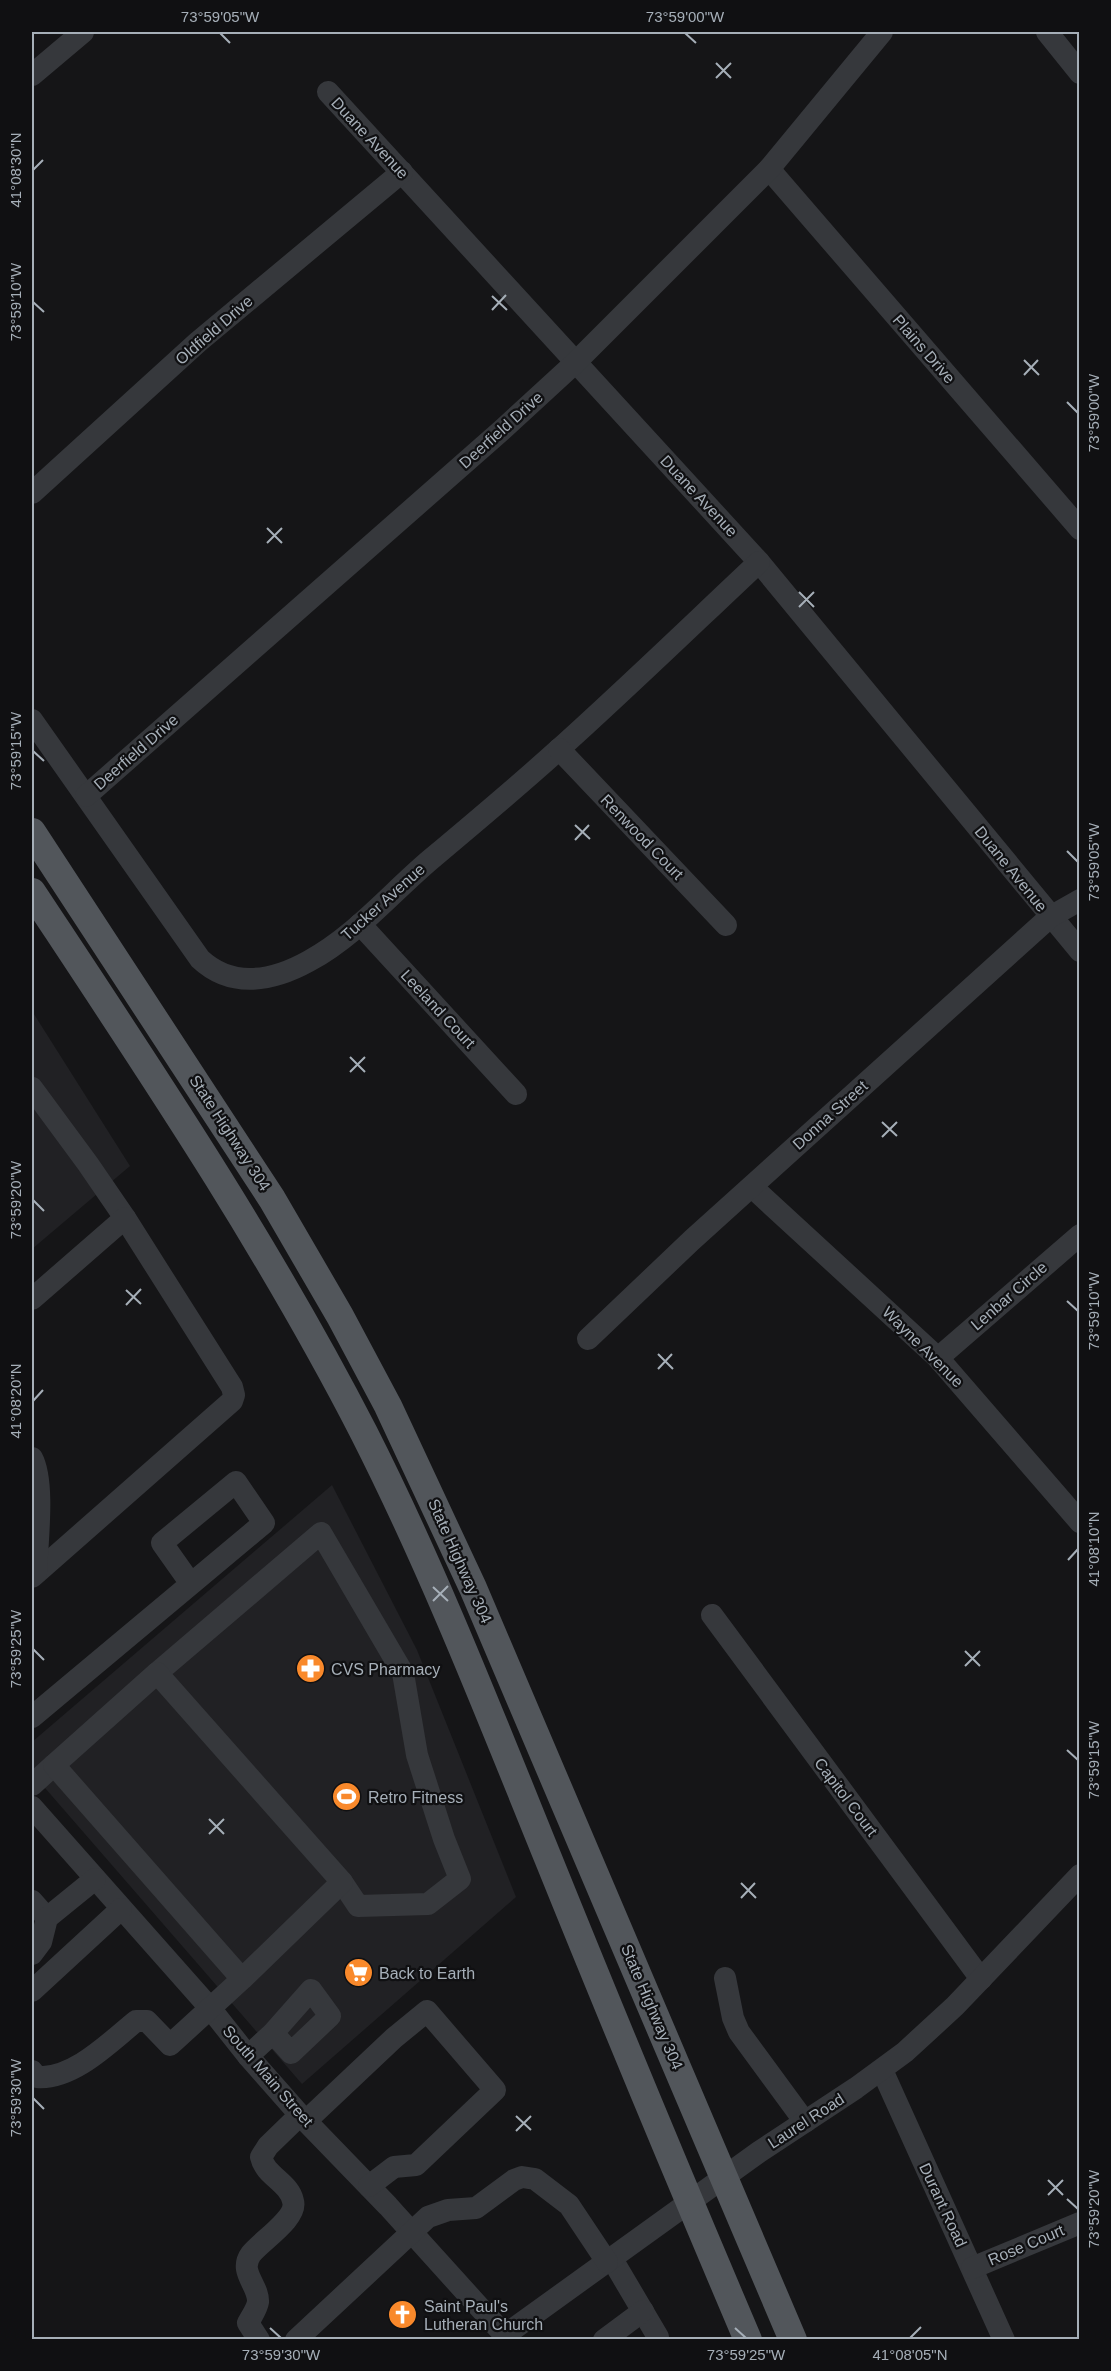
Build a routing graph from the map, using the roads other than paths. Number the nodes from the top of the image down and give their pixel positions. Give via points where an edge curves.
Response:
1 (84, 32) edge
2 (882, 32) edge
3 (1047, 32) edge
4 (1080, 73) edge
5 (32, 75) edge
6 (328, 92) dead end
7 (769, 169) junction
8 (402, 172) junction
9 (576, 362) junction
10 (32, 493) edge
11 (1080, 530) edge
12 (759, 562) junction
13 (32, 720) edge
14 (559, 749) junction
15 (86, 796) junction
16 (32, 832) edge
17 (32, 892) edge
18 (1080, 900) edge
19 (1050, 917) junction
20 (360, 924) junction
21 (726, 925) dead end
22 (1080, 951) edge
23 (32, 1088) edge
24 (516, 1094) dead end
25 (752, 1186) junction
26 (125, 1218) junction
27 (1080, 1235) edge
28 (32, 1299) edge
29 (588, 1339) dead end
30 (938, 1358) junction
31 (32, 1458) edge
32 (1080, 1522) edge
33 (34, 1575) edge
34 (192, 1584) junction
35 (712, 1616) dead end
36 (157, 1673) junction
37 (32, 1717) edge
38 (54, 1765) junction
39 (32, 1785) edge
40 (32, 1808) edge
41 (1080, 1875) edge
42 (95, 1879) junction
43 (342, 1882) junction
44 (32, 1901) edge
45 (121, 1909) junction
46 (47, 1918) junction
47 (32, 1954) edge
48 (725, 1978) dead end
49 (242, 1979) junction
50 (981, 1979) junction
51 (32, 1992) edge
52 (210, 2008) junction
53 (273, 2033) dead end
54 (248, 2056) junction
55 (882, 2070) junction
56 (32, 2071) edge
57 (303, 2118) junction
58 (805, 2122) junction
59 (724, 2178) junction
60 (369, 2186) junction
61 (690, 2203) junction
62 (1080, 2223) edge
63 (412, 2232) junction
64 (610, 2261) junction
65 (972, 2268) junction
66 (643, 2310) junction
67 (309, 2335) edge
68 (507, 2337) edge
69 (658, 2337) dead end
70 (259, 2340) edge
71 (604, 2340) edge
72 (748, 2340) edge
73 (793, 2340) edge
74 (1004, 2340) edge

1 - 5 street
2 - 7 street, Deerfield Drive
3 - 4 street
6 - 8 street, Duane Avenue
7 - 9 street, Deerfield Drive
7 - 11 street, Plains Drive
8 - 9 street, Duane Avenue
8 - 10 street, Oldfield Drive via 198,342
9 - 12 street, Duane Avenue
9 - 15 street, Deerfield Drive
12 - 14 street, Tucker Avenue
12 - 19 street, Duane Avenue
13 - 15 street, Tucker Avenue
14 - 20 street, Tucker Avenue
14 - 21 street, Renwood Court
15 - 20 street, Tucker Avenue via 190,947 221,975 242,980 289,970 325,951
16 - 59 main road, State Highway 304 via 237,1142 372,1375 464,1568
17 - 61 main road, State Highway 304 via 249,1226 369,1443 475,1679
18 - 19 street, Donna Street
19 - 22 street
19 - 25 street, Donna Street
20 - 24 street, Leeland Court
23 - 26 street
25 - 29 street, Donna Street
25 - 30 street, Wayne Avenue
26 - 28 street
26 - 33 street via 234,1395 232,1401
27 - 30 street, Lenbar Circle
30 - 32 street, Wayne Avenue
31 - 33 street via 39,1493
34 - 34 street via 264,1523 236,1482 162,1544
34 - 37 street
35 - 50 street, Capitol Court
36 - 38 street
36 - 43 street
36 - 43 street via 321,1533 403,1673 417,1755 460,1879 428,1904 358,1906
38 - 39 street
38 - 49 street
40 - 42 street, South Main Street
41 - 50 street, Laurel Road
42 - 45 street, South Main Street
42 - 46 street
43 - 49 street
44 - 46 street
45 - 51 street
45 - 52 street, South Main Street
46 - 47 street via 41,1942
48 - 58 street via 740,2032
49 - 52 street
50 - 55 street, Laurel Road via 930,2030
52 - 54 street, South Main Street
52 - 56 street via 170,2045 147,2021 136,2020 82,2064 46,2078 36,2077
53 - 54 street
54 - 57 street, South Main Street
55 - 58 street, Laurel Road
55 - 65 street, Durant Road
57 - 60 street, South Main Street
57 - 60 street via 427,2012 495,2090 416,2165 394,2168
57 - 70 street via 268,2146 261,2157 263,2165 289,2191 294,2204 291,2214 246,2265 258,2305 248,2323
58 - 59 street, Laurel Road
59 - 61 street, Laurel Road
59 - 73 main road, State Highway 304
60 - 63 street, South Main Street
61 - 64 street, Laurel Road
61 - 72 main road, State Highway 304
62 - 65 street, Rose Court
63 - 64 street via 428,2217 448,2210 476,2208 522,2177 535,2179 569,2205
63 - 67 street
63 - 68 street, South Main Street
64 - 66 street
64 - 68 street, Laurel Road
65 - 74 street, Durant Road
66 - 69 street
66 - 71 street

